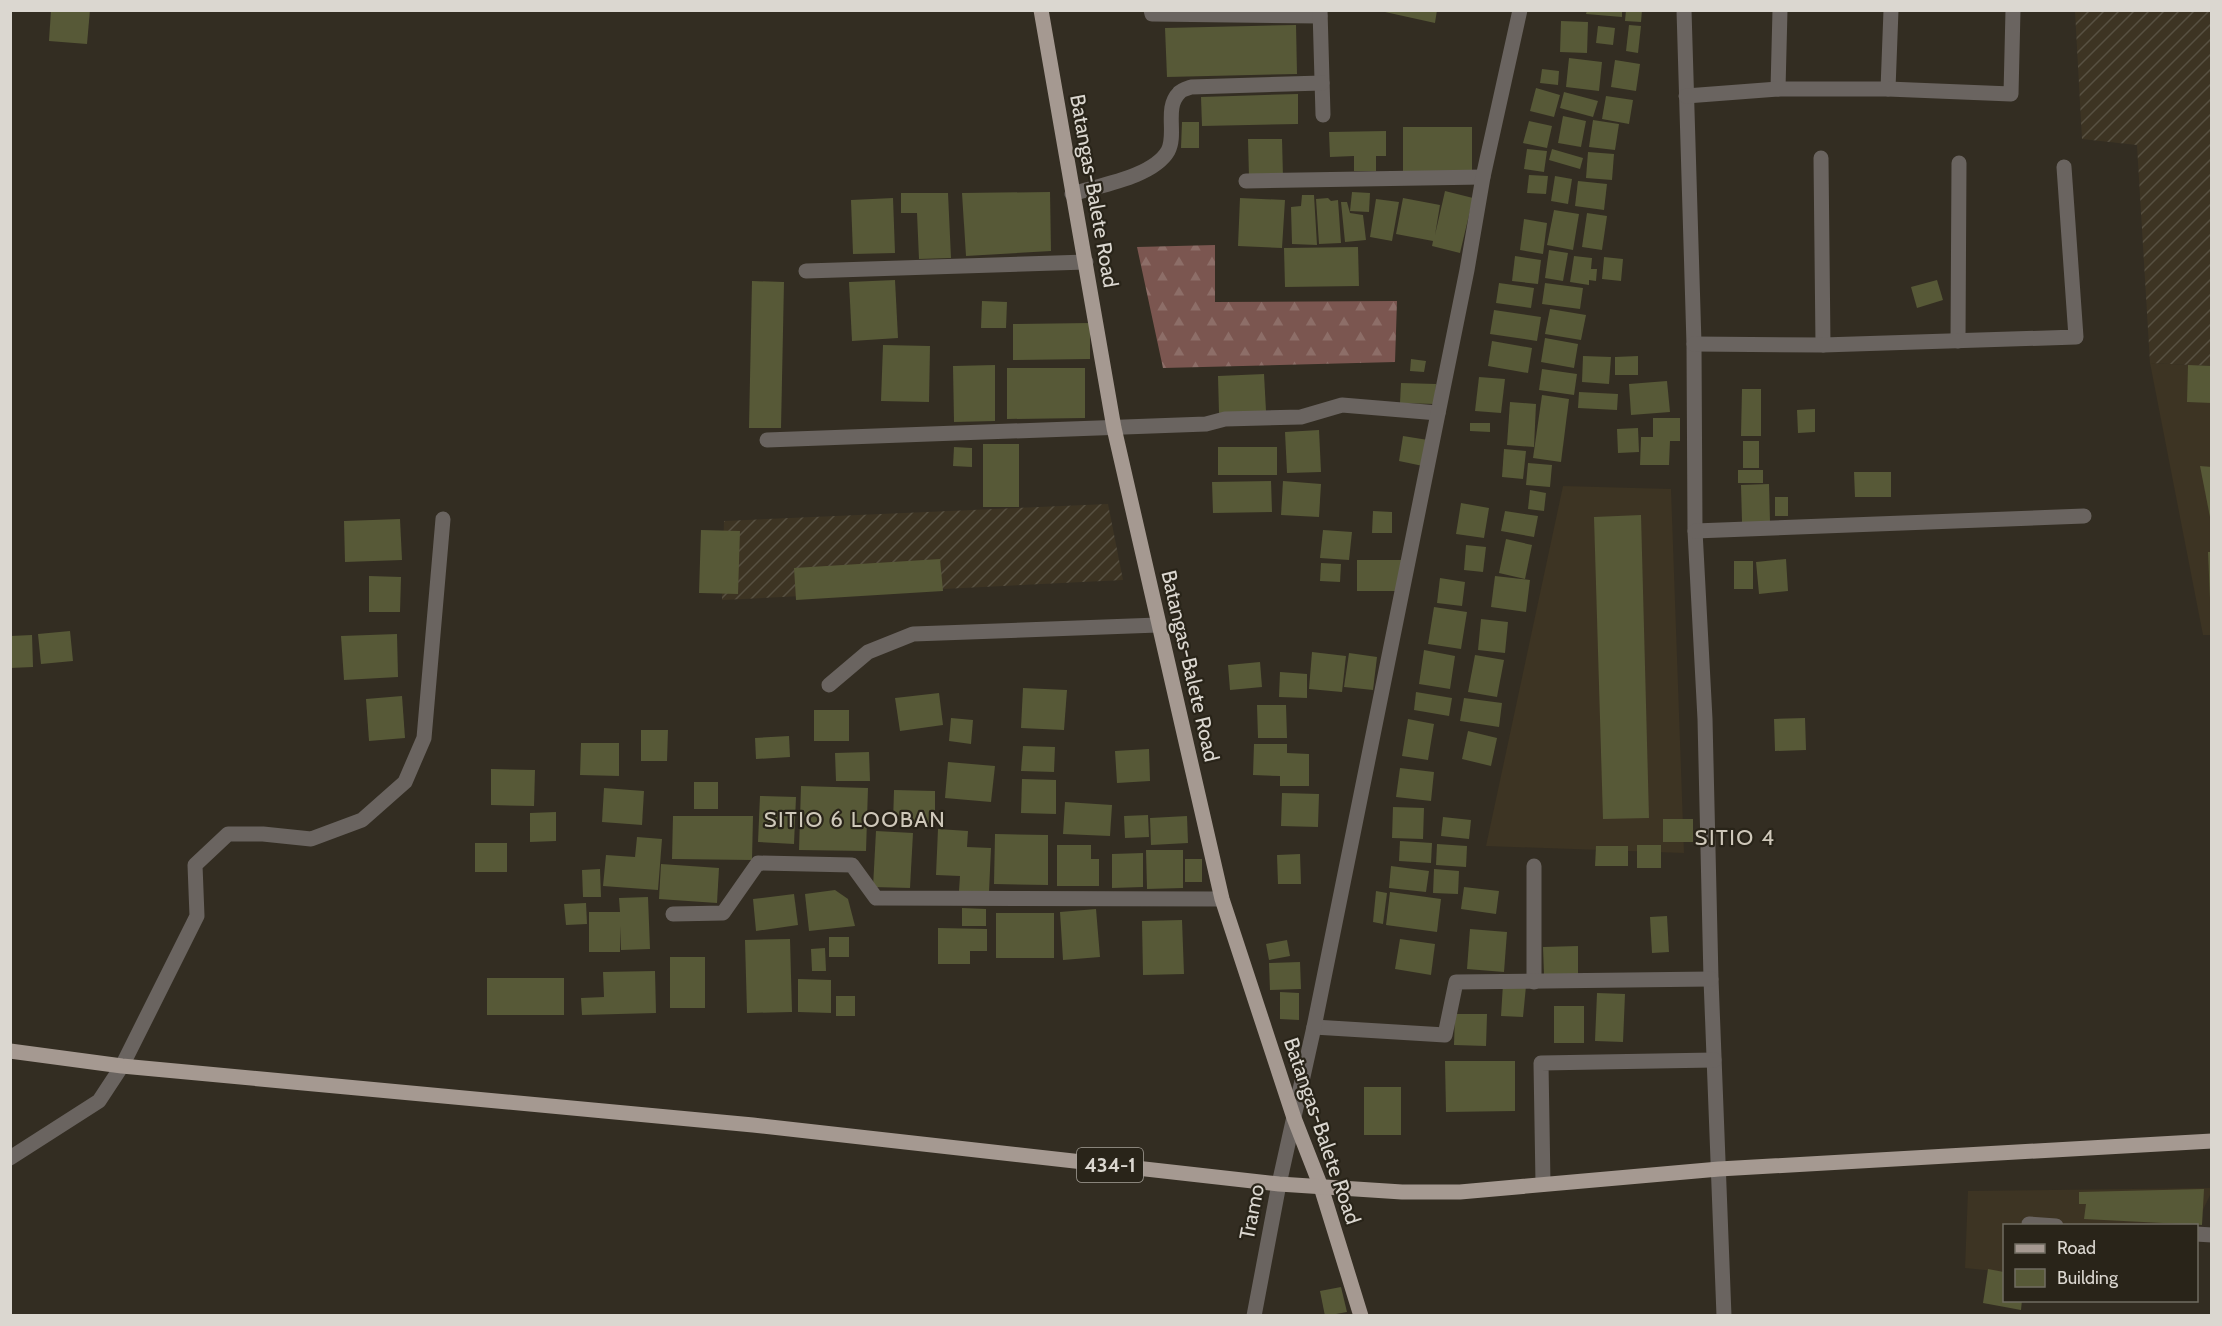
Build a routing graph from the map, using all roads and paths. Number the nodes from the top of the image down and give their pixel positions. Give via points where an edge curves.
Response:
1 (1041, 10) edge
2 (1151, 10) edge
3 (1520, 10) edge
4 (1684, 10) edge
5 (1780, 10) edge
6 (1892, 10) edge
7 (2013, 10) edge
8 (1320, 13) edge
9 (1322, 83) junction
10 (1778, 89) junction
11 (1888, 89) junction
12 (1686, 96) junction
13 (1323, 115) dead end
14 (1821, 158) dead end
15 (1959, 163) dead end
16 (2064, 167) dead end
17 (1483, 177) junction
18 (1246, 182) dead end
19 (1072, 194) junction
20 (1086, 262) junction
21 (806, 271) dead end
22 (1958, 341) junction
23 (1694, 344) junction
24 (1823, 345) junction
25 (1438, 413) junction
26 (1114, 428) junction
27 (767, 440) dead end
28 (2084, 516) dead end
29 (442, 519) dead end
30 (1695, 531) junction
31 (1158, 625) junction
32 (829, 685) dead end
33 (1534, 866) dead end
34 (1222, 899) junction
35 (672, 914) dead end
36 (1710, 979) junction
37 (1534, 982) junction
38 (1314, 1027) junction
39 (10, 1051) edge
40 (1714, 1059) junction
41 (122, 1066) junction
42 (1294, 1118) junction
43 (2211, 1141) edge
44 (10, 1158) edge
45 (1719, 1168) junction
46 (1279, 1184) junction
47 (1543, 1184) junction
48 (1321, 1187) junction
49 (1254, 1316) edge
50 (1360, 1316) edge
51 (1724, 1316) edge

1 - 19 main road, Batangas-Balete Road
2 - 8 street via 1152,14
3 - 17 street, Tramo
4 - 12 street
5 - 10 street
6 - 11 street
7 - 11 street via 2011,94
8 - 9 street
9 - 13 street
9 - 19 street via 1191,87 1178,93 1172,106 1167,153 1146,171
10 - 11 street
10 - 12 street
12 - 23 street
14 - 24 street
15 - 22 street
16 - 22 street via 2076,338
17 - 18 street
17 - 25 street, Tramo
19 - 20 main road, Batangas-Balete Road
20 - 21 street
20 - 26 main road, Batangas-Balete Road
22 - 24 street
23 - 24 street
23 - 30 street
25 - 26 street via 1342,405 1301,417
25 - 38 street, Tramo
26 - 27 street
26 - 31 main road, Batangas-Balete Road
28 - 30 street
29 - 41 street via 424,738 405,782 362,820 311,839 228,834 195,865 197,916
30 - 36 street via 1706,718
31 - 32 street via 913,634 868,652
31 - 34 main road, Batangas-Balete Road
33 - 37 street
34 - 35 street via 876,898 852,865 758,863 723,913
34 - 42 main road, Batangas-Balete Road
36 - 37 street
36 - 40 street
37 - 38 street via 1456,982 1445,1035
38 - 42 street, Tramo
39 - 41 main road, 434-1
40 - 45 street
40 - 47 street via 1541,1062
41 - 44 street via 99,1101
41 - 46 main road, 434-1 via 753,1125
42 - 46 street, Tramo
42 - 48 main road, Batangas-Balete Road
43 - 45 main road, 434-1
45 - 47 main road, 434-1
45 - 51 street
46 - 48 main road, 434-1
46 - 49 street, Tramo
47 - 48 main road, 434-1 via 1460,1192
48 - 50 main road, Batangas-Balete Road

